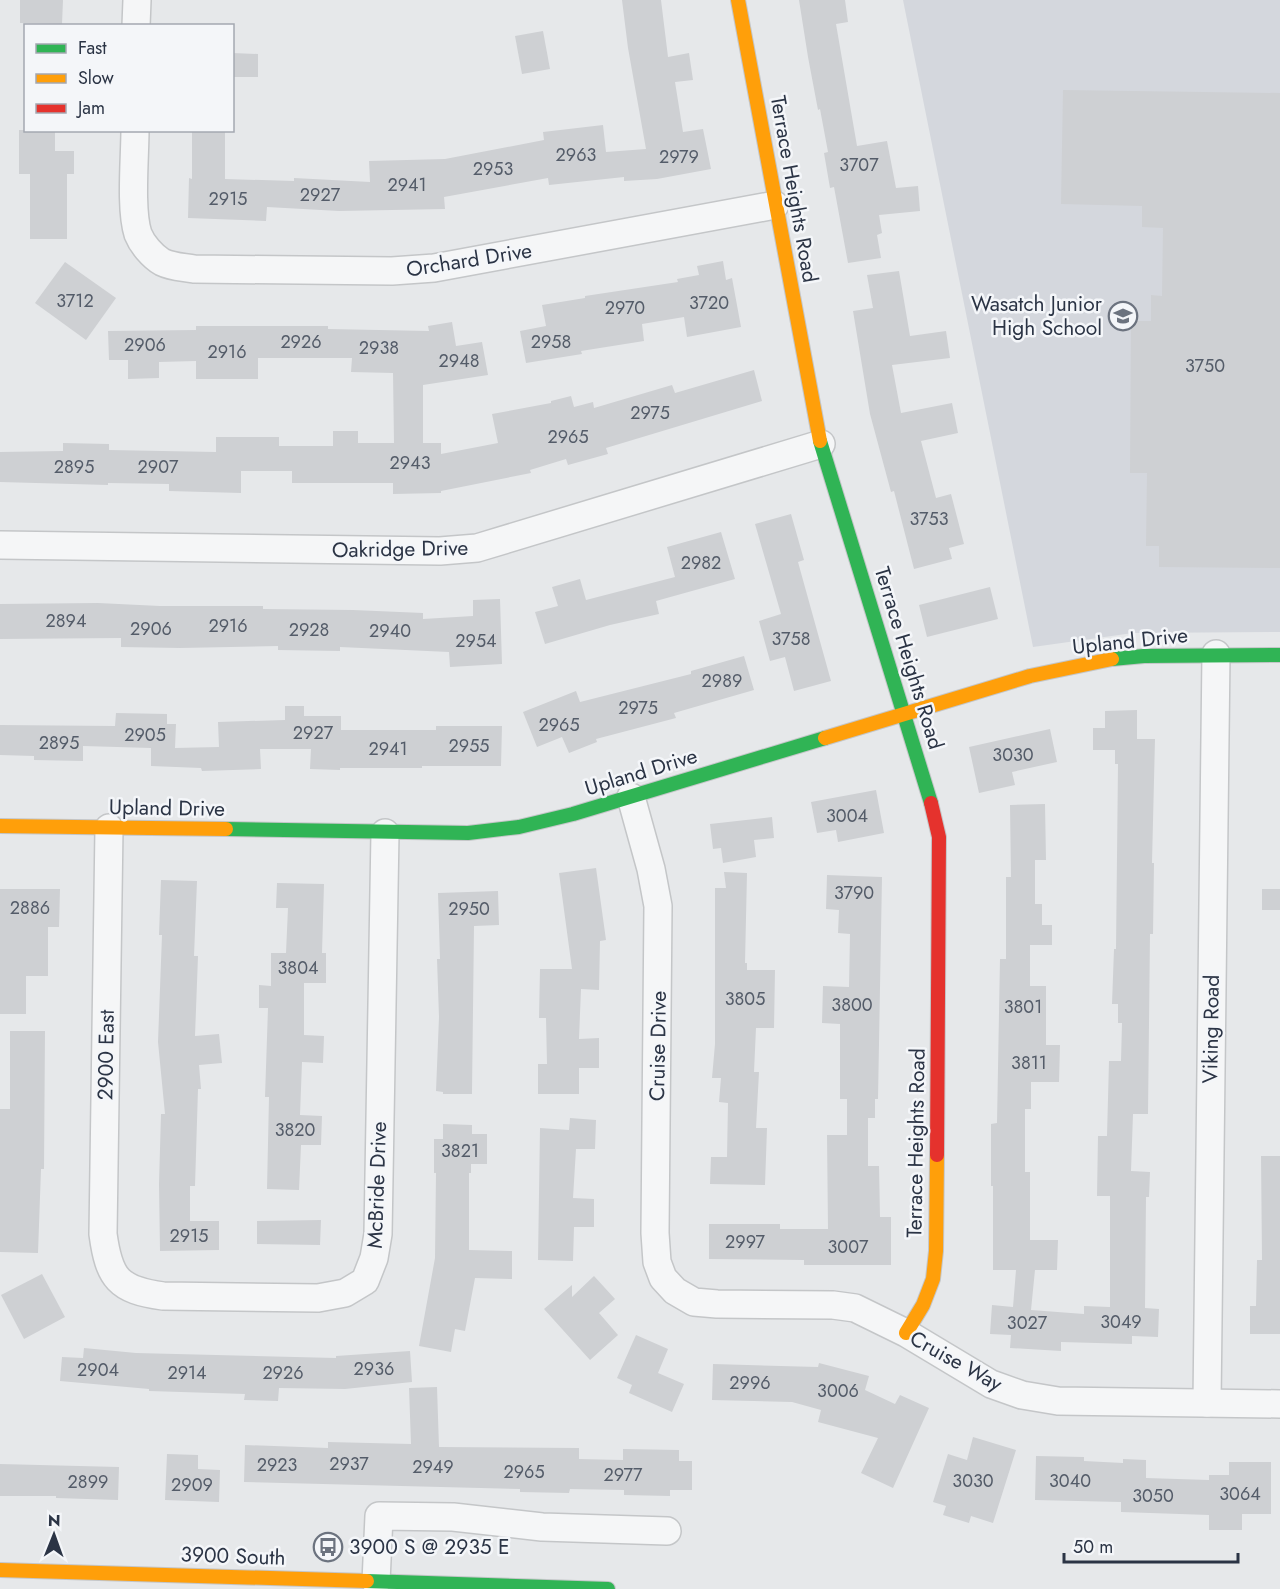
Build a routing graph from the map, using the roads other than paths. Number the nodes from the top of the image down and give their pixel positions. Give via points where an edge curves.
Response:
1 (137, 0) edge
2 (738, 0) edge
3 (136, 24) edge
4 (135, 132) edge
5 (775, 205) junction
6 (821, 444) junction
7 (0, 545) edge
8 (1216, 654) junction
9 (1280, 655) edge
10 (904, 713) junction
11 (631, 797) junction
12 (0, 826) edge
13 (109, 828) junction
14 (385, 833) junction
15 (117, 1280) joint
16 (675, 1291) joint
17 (906, 1333) junction
18 (1207, 1403) junction
19 (1280, 1404) edge
20 (667, 1531) dead end
21 (0, 1570) edge
22 (90, 1581) edge
23 (376, 1582) junction
24 (608, 1589) edge

1 - 3 street
2 - 5 street, Terrace Heights Road
4 - 5 street, Orchard Drive via 138,234 161,261 194,269 434,268
5 - 6 street, Terrace Heights Road
6 - 7 street, Oakridge Drive via 477,548 440,551
6 - 10 street, Terrace Heights Road
8 - 9 street, Upland Drive
8 - 10 street, Upland Drive via 1097,661
8 - 18 street, Viking Road
10 - 11 street, Upland Drive
10 - 17 street, Terrace Heights Road via 932,805 940,867 936,1251 933,1279
11 - 14 street, Upland Drive via 519,827 468,833
11 - 16 street, Cruise Drive via 658,906 656,1242 663,1278
12 - 13 street, Upland Drive
13 - 14 street, Upland Drive
13 - 15 street, 2900 East via 103,1234 106,1259
14 - 15 street, McBride Drive via 378,1234 365,1281 345,1293 318,1298 163,1296 140,1293
16 - 17 street, Cruise Way via 694,1302 855,1308
17 - 18 street, Cruise Way via 992,1384 1023,1395 1058,1401
18 - 19 street, Cruise Way
20 - 23 street via 378,1516
21 - 22 street, 3900 South
22 - 23 street, 3900 South
23 - 24 street, 3900 South

